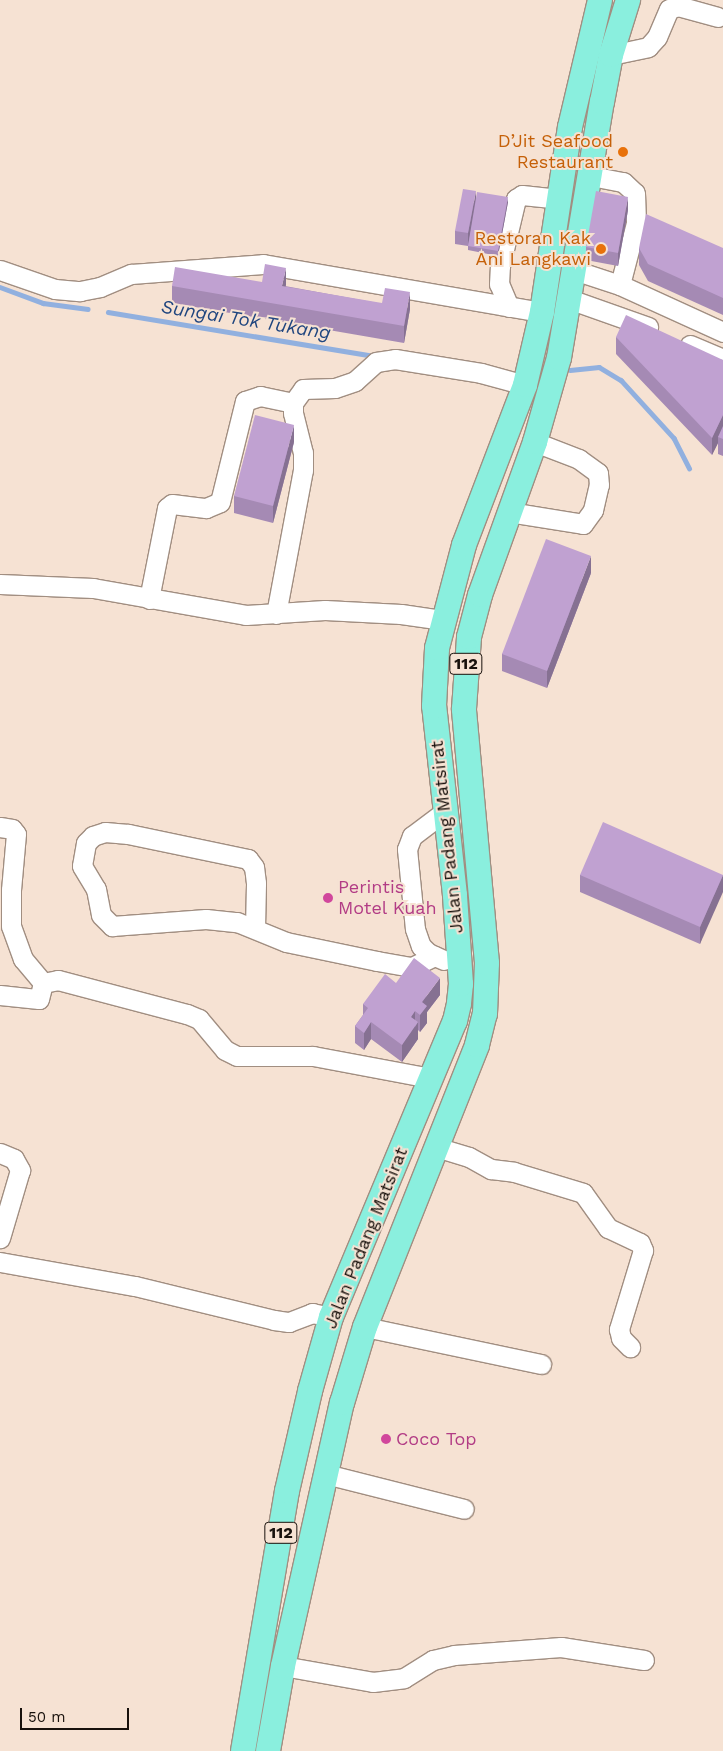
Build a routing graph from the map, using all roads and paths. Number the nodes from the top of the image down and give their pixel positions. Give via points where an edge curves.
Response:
1 (600, 0) edge
2 (628, 0) edge
3 (718, 17) dead end
4 (611, 55) junction
5 (590, 176) junction
6 (559, 199) junction
7 (0, 270) edge
8 (574, 270) junction
9 (620, 286) junction
10 (569, 299) junction
11 (509, 307) junction
12 (542, 312) junction
13 (723, 332) edge
14 (723, 359) edge
15 (525, 385) junction
16 (293, 403) junction
17 (536, 442) junction
18 (509, 512) junction
19 (0, 584) edge
20 (149, 599) junction
21 (276, 614) junction
22 (442, 620) junction
23 (444, 812) junction
24 (0, 827) edge
25 (255, 928) junction
26 (435, 956) junction
27 (460, 965) junction
28 (43, 983) junction
29 (0, 995) edge
30 (431, 1078) junction
31 (436, 1147) junction
32 (0, 1153) edge
33 (0, 1238) edge
34 (0, 1262) edge
35 (331, 1317) junction
36 (365, 1327) junction
37 (630, 1347) dead end
38 (541, 1364) dead end
39 (326, 1474) junction
40 (464, 1509) dead end
41 (644, 1660) dead end
42 (283, 1666) junction
43 (243, 1751) edge
44 (268, 1751) edge

1 - 6 main road, Jalan Padang Matsirat / 112 via 570,127
2 - 4 main road, Jalan Padang Matsirat / 112
3 - 4 street via 678,6 669,9 657,37 648,47
4 - 5 main road, Jalan Padang Matsirat / 112
5 - 8 main road, Jalan Padang Matsirat / 112
5 - 9 street via 623,182 636,193 636,223
6 - 11 street via 522,195 516,199 500,266 499,284
6 - 12 main road, Jalan Padang Matsirat / 112
7 - 11 street via 55,289 80,291 100,287 131,274 262,264
8 - 9 street
8 - 10 main road, Jalan Padang Matsirat / 112
9 - 13 street
10 - 14 street
10 - 17 main road, Jalan Padang Matsirat / 112 via 559,358
11 - 12 street
12 - 15 main road, Jalan Padang Matsirat / 112
15 - 16 street via 481,373 382,359 355,381 335,388 303,388
15 - 22 main road, Jalan Padang Matsirat / 112 via 464,544
16 - 20 street via 260,396 245,401 220,502 206,508 172,504 167,508
16 - 21 street via 304,470
17 - 18 main road, Jalan Padang Matsirat / 112
17 - 18 street via 579,459 598,473 599,485 593,510 583,524
18 - 31 main road, Jalan Padang Matsirat / 112 via 469,637 464,686 487,963 485,1014 477,1045
19 - 20 street via 93,588
20 - 21 street via 246,615
21 - 22 street via 335,610
22 - 23 main road, Jalan Padang Matsirat / 112 via 434,672 434,706
23 - 26 street via 412,836 408,849 415,929 421,946
23 - 27 main road, Jalan Padang Matsirat / 112
24 - 28 street via 12,829 16,834 10,890 12,926 23,959
25 - 25 street via 256,884 254,867 248,859 128,834 106,832 93,836 86,843 82,866 96,889 100,915 112,926 206,919
25 - 26 street via 286,942 412,967
26 - 27 street
27 - 30 main road, Jalan Padang Matsirat / 112 via 461,984 455,1021
28 - 29 street via 38,999
28 - 30 street via 58,980 187,1014 199,1019 225,1050 237,1056 312,1056
30 - 35 main road, Jalan Padang Matsirat / 112
31 - 36 main road, Jalan Padang Matsirat / 112
31 - 37 street via 470,1157 491,1170 514,1172 583,1193 608,1228 640,1243 643,1250 619,1329 620,1338
32 - 33 street via 14,1159 20,1170
34 - 35 street via 135,1286 274,1320 289,1322 312,1313
35 - 36 main road
35 - 43 main road, Jalan Padang Matsirat / 112 via 298,1432
36 - 38 street
36 - 39 main road, Jalan Padang Matsirat / 112
39 - 40 street
39 - 42 main road, Jalan Padang Matsirat / 112
41 - 42 street via 561,1647 454,1655 433,1660 404,1678 373,1682
42 - 44 main road, Jalan Padang Matsirat / 112

